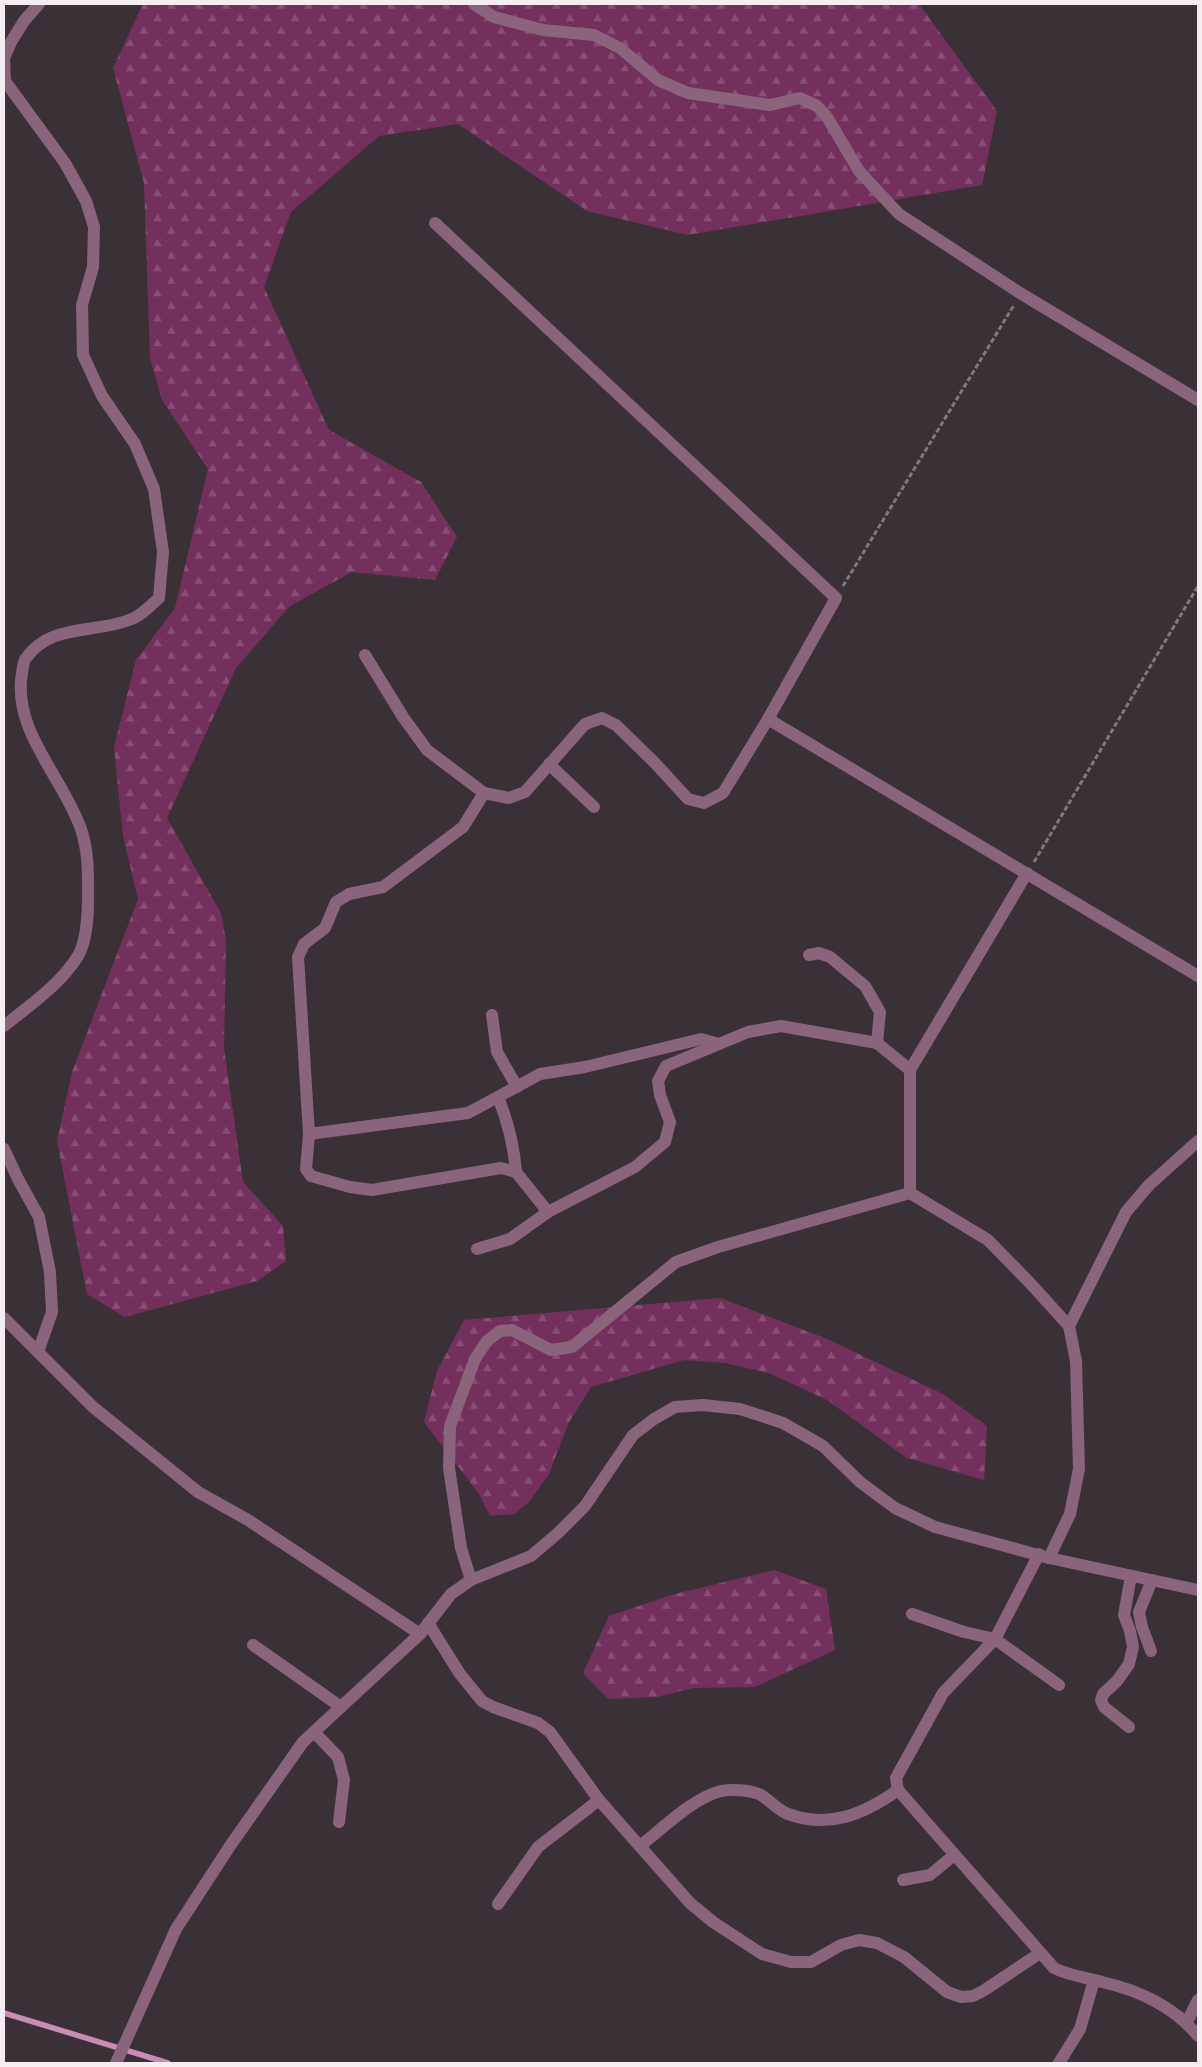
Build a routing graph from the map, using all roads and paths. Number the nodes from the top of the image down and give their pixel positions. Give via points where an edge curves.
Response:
1 (39, 4) edge
2 (474, 4) edge
3 (435, 222) dead end
4 (1020, 293) junction
5 (1198, 400) edge
6 (1198, 586) edge
7 (836, 598) junction
8 (365, 655) dead end
9 (768, 719) junction
10 (549, 764) junction
11 (484, 793) junction
12 (594, 807) dead end
13 (1027, 873) junction
14 (808, 955) dead end
15 (1198, 976) edge
16 (492, 1015) dead end
17 (4, 1026) edge
18 (877, 1043) junction
19 (719, 1044) junction
20 (910, 1070) junction
21 (517, 1087) junction
22 (498, 1097) junction
23 (309, 1134) junction
24 (1198, 1141) edge
25 (4, 1149) edge
26 (516, 1172) junction
27 (910, 1193) junction
28 (548, 1212) junction
29 (477, 1249) dead end
30 (4, 1318) edge
31 (1068, 1326) junction
32 (38, 1352) junction
33 (1044, 1556) junction
34 (1131, 1576) junction
35 (471, 1580) junction
36 (1152, 1580) junction
37 (1198, 1590) edge
38 (912, 1614) dead end
39 (428, 1623) junction
40 (420, 1634) junction
41 (995, 1639) junction
42 (253, 1646) dead end
43 (1150, 1651) dead end
44 (1059, 1685) dead end
45 (341, 1707) junction
46 (1130, 1727) dead end
47 (314, 1732) junction
48 (898, 1790) junction
49 (599, 1800) junction
50 (339, 1822) dead end
51 (640, 1846) junction
52 (954, 1856) junction
53 (904, 1880) dead end
54 (498, 1904) dead end
55 (1040, 1953) junction
56 (1094, 1980) junction
57 (1198, 2000) edge
58 (1187, 2022) junction
59 (1198, 2036) edge
60 (116, 2063) edge
61 (1059, 2063) edge

1 - 17 street via 24,21 4,58 6,82 65,163 86,201 94,227 93,267 82,305 83,355 102,396 135,444 154,489 163,552 160,598 131,620 53,636 37,645 24,661 20,686 24,712 35,744 66,796 81,829 88,858 88,920 79,954 59,981
2 - 4 street via 494,18 543,30 594,35 620,48 658,80 688,93 770,105 800,98 817,106 859,171 899,214
3 - 7 street
4 - 5 street
4 - 7 path
6 - 13 path
7 - 9 street
8 - 11 street via 427,750
9 - 10 street via 723,793 704,803 688,799 616,725 602,718 585,724
9 - 13 street
10 - 11 street via 524,792 508,798
10 - 12 street
11 - 23 street via 463,827 383,887 349,894 336,902 324,928 304,944 298,957
13 - 15 street
13 - 20 street
14 - 18 street via 819,953 830,957 865,986 880,1012
16 - 21 street via 497,1052
18 - 19 street via 781,1026 748,1032
18 - 20 street
19 - 21 street via 701,1039 585,1067 540,1074
19 - 28 street via 666,1066 658,1081 670,1122 665,1142 635,1166
20 - 27 street
21 - 22 street
22 - 23 street via 468,1113
22 - 26 street via 515,1146
23 - 26 street via 306,1169 311,1176 350,1187 372,1190 501,1168
24 - 31 street via 1149,1185 1126,1212
25 - 32 street via 39,1217 50,1272 52,1312
26 - 28 street
27 - 31 street via 988,1240
27 - 35 street via 718,1247 676,1262 572,1347 551,1350 512,1330 500,1331 488,1341 475,1359 450,1426 449,1468 460,1548
28 - 29 street via 510,1239
30 - 32 street
31 - 33 street via 1076,1360 1079,1469 1070,1514
32 - 40 street via 93,1407 198,1492 248,1520
33 - 34 street
33 - 35 street via 935,1527 895,1508 860,1482 823,1446 783,1423 740,1409 703,1405 675,1407 654,1419 634,1435 585,1506 558,1533 531,1556
33 - 41 street
34 - 36 street
34 - 46 street via 1124,1615 1133,1647 1129,1664 1103,1694 1102,1700 1104,1707
35 - 39 street via 451,1594
36 - 37 street
36 - 43 street via 1140,1612
38 - 41 street
39 - 40 street
39 - 49 street via 460,1674 482,1701 538,1723 550,1732
40 - 45 street
41 - 44 street
41 - 48 street via 943,1693 934,1707 896,1778
42 - 45 street
45 - 47 street
47 - 50 street via 338,1757 344,1780
47 - 60 street via 303,1742 230,1846 176,1929
48 - 51 street via 876,1806 847,1818 816,1820 787,1813 759,1794 723,1790 704,1797
48 - 52 street
49 - 51 street
49 - 54 street via 538,1847
51 - 55 street via 690,1903 713,1922 762,1954 791,1962 811,1962 841,1945 859,1940 877,1943 904,1957 947,1992 961,1997 983,1991
52 - 53 street via 930,1875
52 - 55 street
55 - 56 street via 1054,1968
56 - 58 street via 1152,1998
56 - 61 street via 1080,2029
57 - 58 street
58 - 59 street

